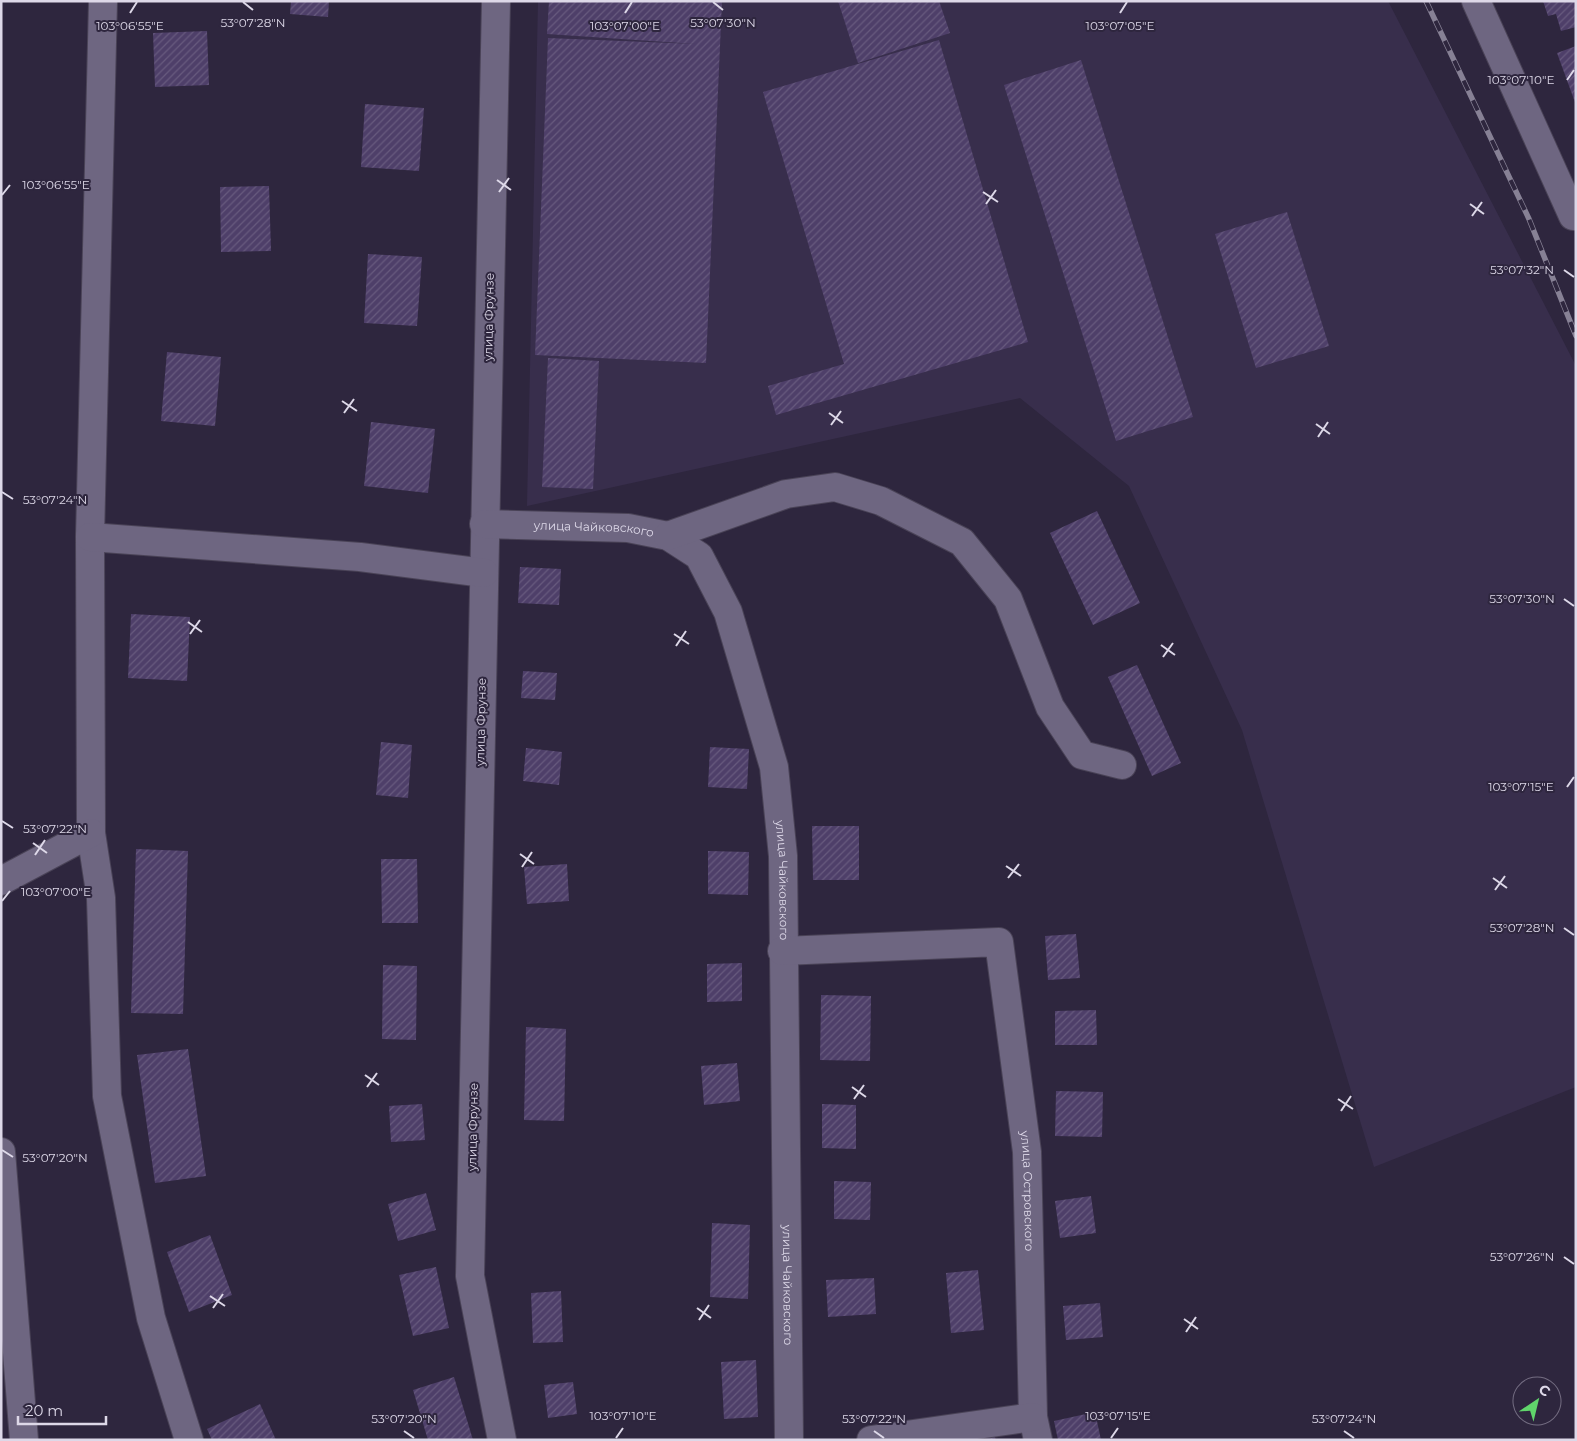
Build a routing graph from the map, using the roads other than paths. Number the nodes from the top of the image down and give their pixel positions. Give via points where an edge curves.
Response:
1 (103, 1) edge
2 (496, 1) edge
3 (1476, 1) edge
4 (1573, 216) dead end
5 (484, 524) junction
6 (668, 536) junction
7 (90, 537) junction
8 (484, 573) junction
9 (1122, 765) dead end
10 (91, 833) junction
11 (1, 881) edge
12 (782, 952) junction
13 (1, 1152) edge
14 (1035, 1428) edge
15 (24, 1440) edge
16 (188, 1440) edge
17 (502, 1440) edge
18 (789, 1440) edge
19 (871, 1440) edge

1 - 7 street
2 - 5 street, улица Фрунзе
3 - 4 street
5 - 6 street, улица Чайковского via 628,528
5 - 8 street, улица Фрунзе
6 - 9 street via 786,494 835,487 881,501 962,542 1008,599 1050,707 1082,755
6 - 12 street, улица Чайковского via 699,556 728,612 774,767 782,856
7 - 8 street via 360,557
7 - 10 street
8 - 17 street, улица Фрунзе via 470,1276
10 - 11 street
10 - 16 street via 101,898 107,1096 151,1318
12 - 14 street, улица Островского via 1000,942 1027,1152
12 - 18 street, улица Чайковского
13 - 15 street
14 - 19 street

